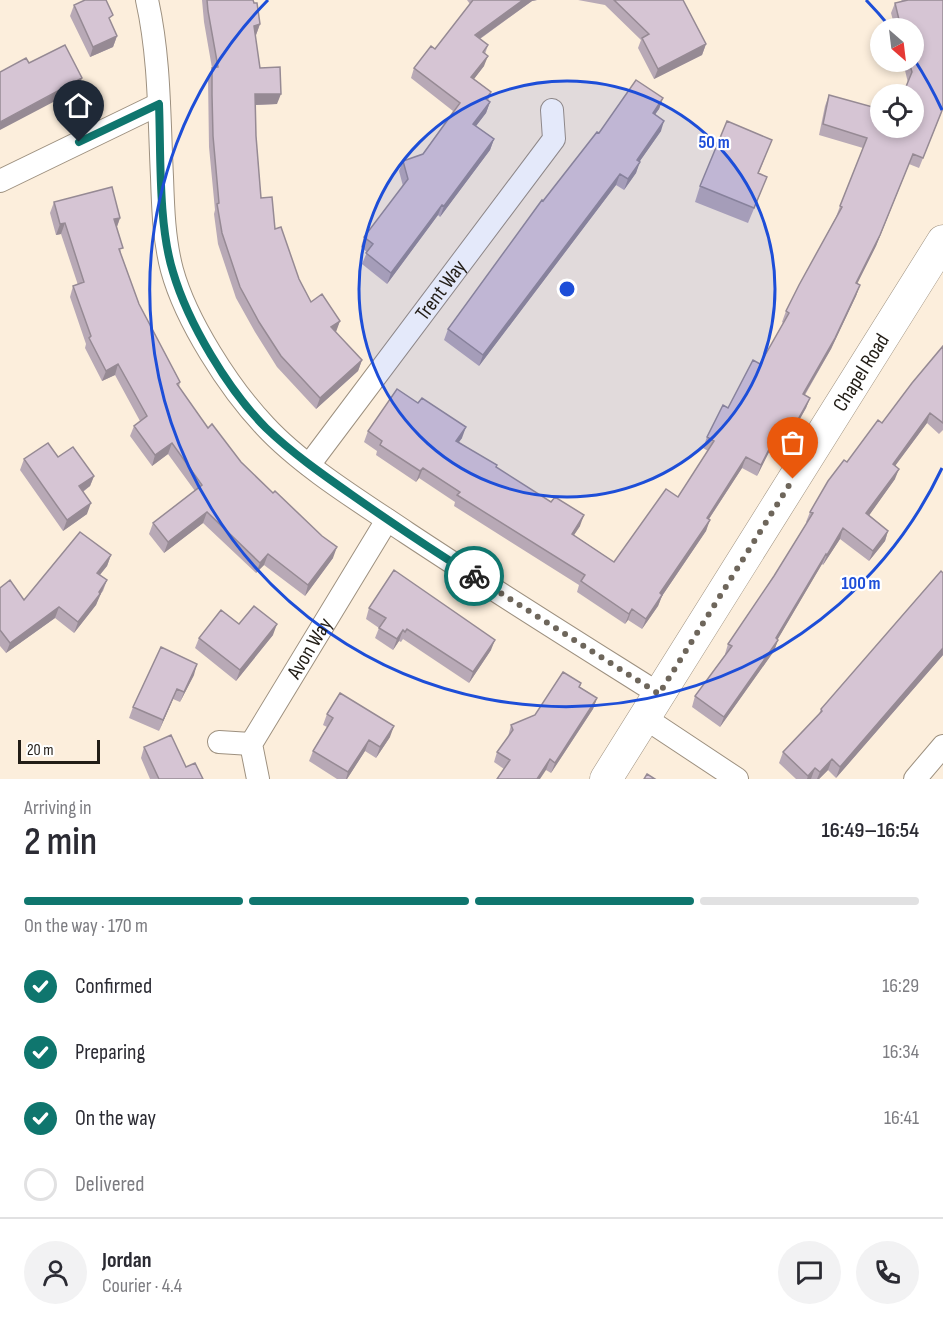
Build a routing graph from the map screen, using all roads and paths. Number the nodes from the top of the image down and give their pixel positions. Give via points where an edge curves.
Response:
1 (147, 0) edge
2 (159, 104) junction
3 (552, 110) dead end
4 (0, 181) edge
5 (943, 241) edge
6 (309, 465) junction
7 (387, 520) junction
8 (652, 706) junction
9 (219, 742) dead end
10 (251, 744) junction
11 (943, 746) edge
12 (258, 779) edge
13 (606, 779) edge
14 (737, 779) edge
15 (915, 779) edge

1 - 2 street
2 - 4 street
2 - 6 street via 166,235 172,271 186,306 240,397 266,428
3 - 6 street, Trent Way via 554,139
5 - 8 street, Chapel Road
6 - 7 street
7 - 8 street
7 - 10 street, Avon Way
8 - 13 street, Chapel Road
8 - 14 street
9 - 10 street
10 - 12 street
11 - 15 street

